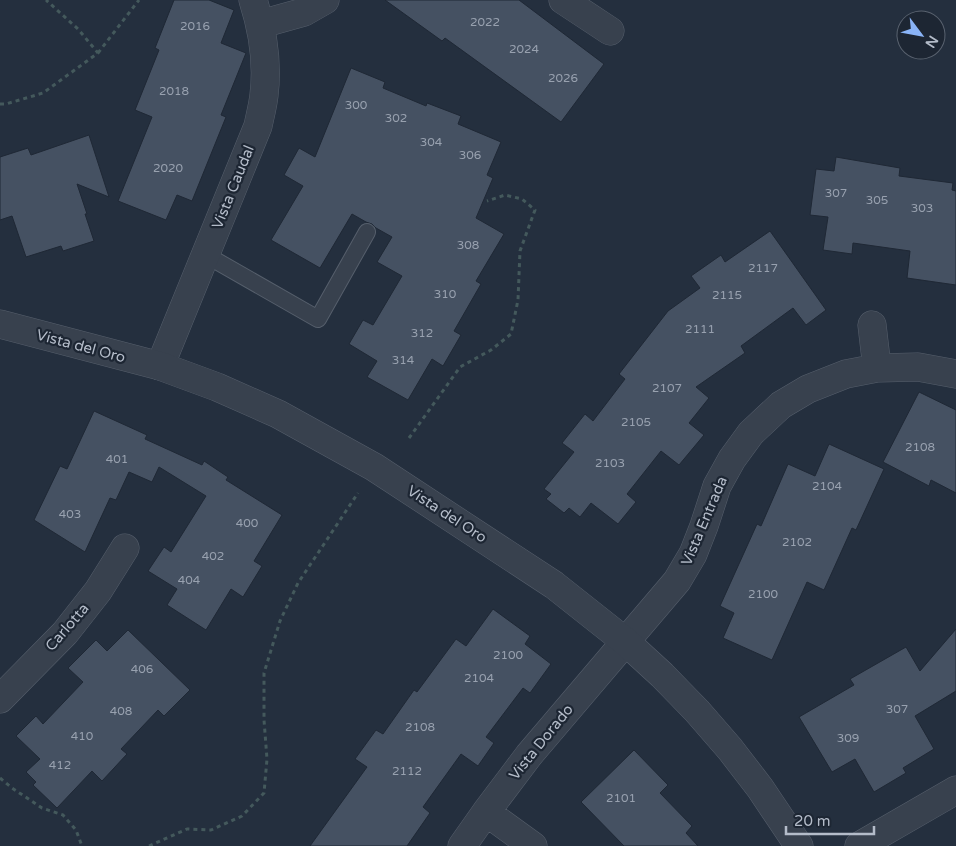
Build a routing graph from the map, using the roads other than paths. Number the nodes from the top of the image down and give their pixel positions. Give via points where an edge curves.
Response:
1 (325, 0) edge
2 (563, 0) edge
3 (257, 12) edge
4 (610, 31) dead end
5 (367, 232) dead end
6 (206, 255) junction
7 (0, 324) edge
8 (872, 325) dead end
9 (160, 366) junction
10 (877, 368) junction
11 (956, 374) edge
12 (125, 548) dead end
13 (626, 642) junction
14 (0, 699) edge
15 (956, 790) edge
16 (486, 812) junction
17 (462, 846) edge
18 (532, 846) edge
19 (799, 846) edge
20 (859, 846) edge

1 - 3 street via 304,12
2 - 4 street
3 - 6 street, Vista Caudal via 265,54 264,95 258,126
5 - 6 lane via 318,319
6 - 9 street, Vista Caudal
7 - 9 street, Vista del Oro
8 - 10 street
9 - 13 street, Vista del Oro via 278,414 374,467 554,585
10 - 11 street, Vista Entrada via 918,367
10 - 13 street, Vista Entrada via 846,374 808,389 781,405 751,434 717,486 693,554 677,581
12 - 14 street, Carlotta via 98,591 65,633
13 - 16 street, Vista Dorado via 528,755
13 - 19 street, Vista del Oro via 697,711 730,749
15 - 20 street
16 - 17 street, Vista Dorado
16 - 18 street

